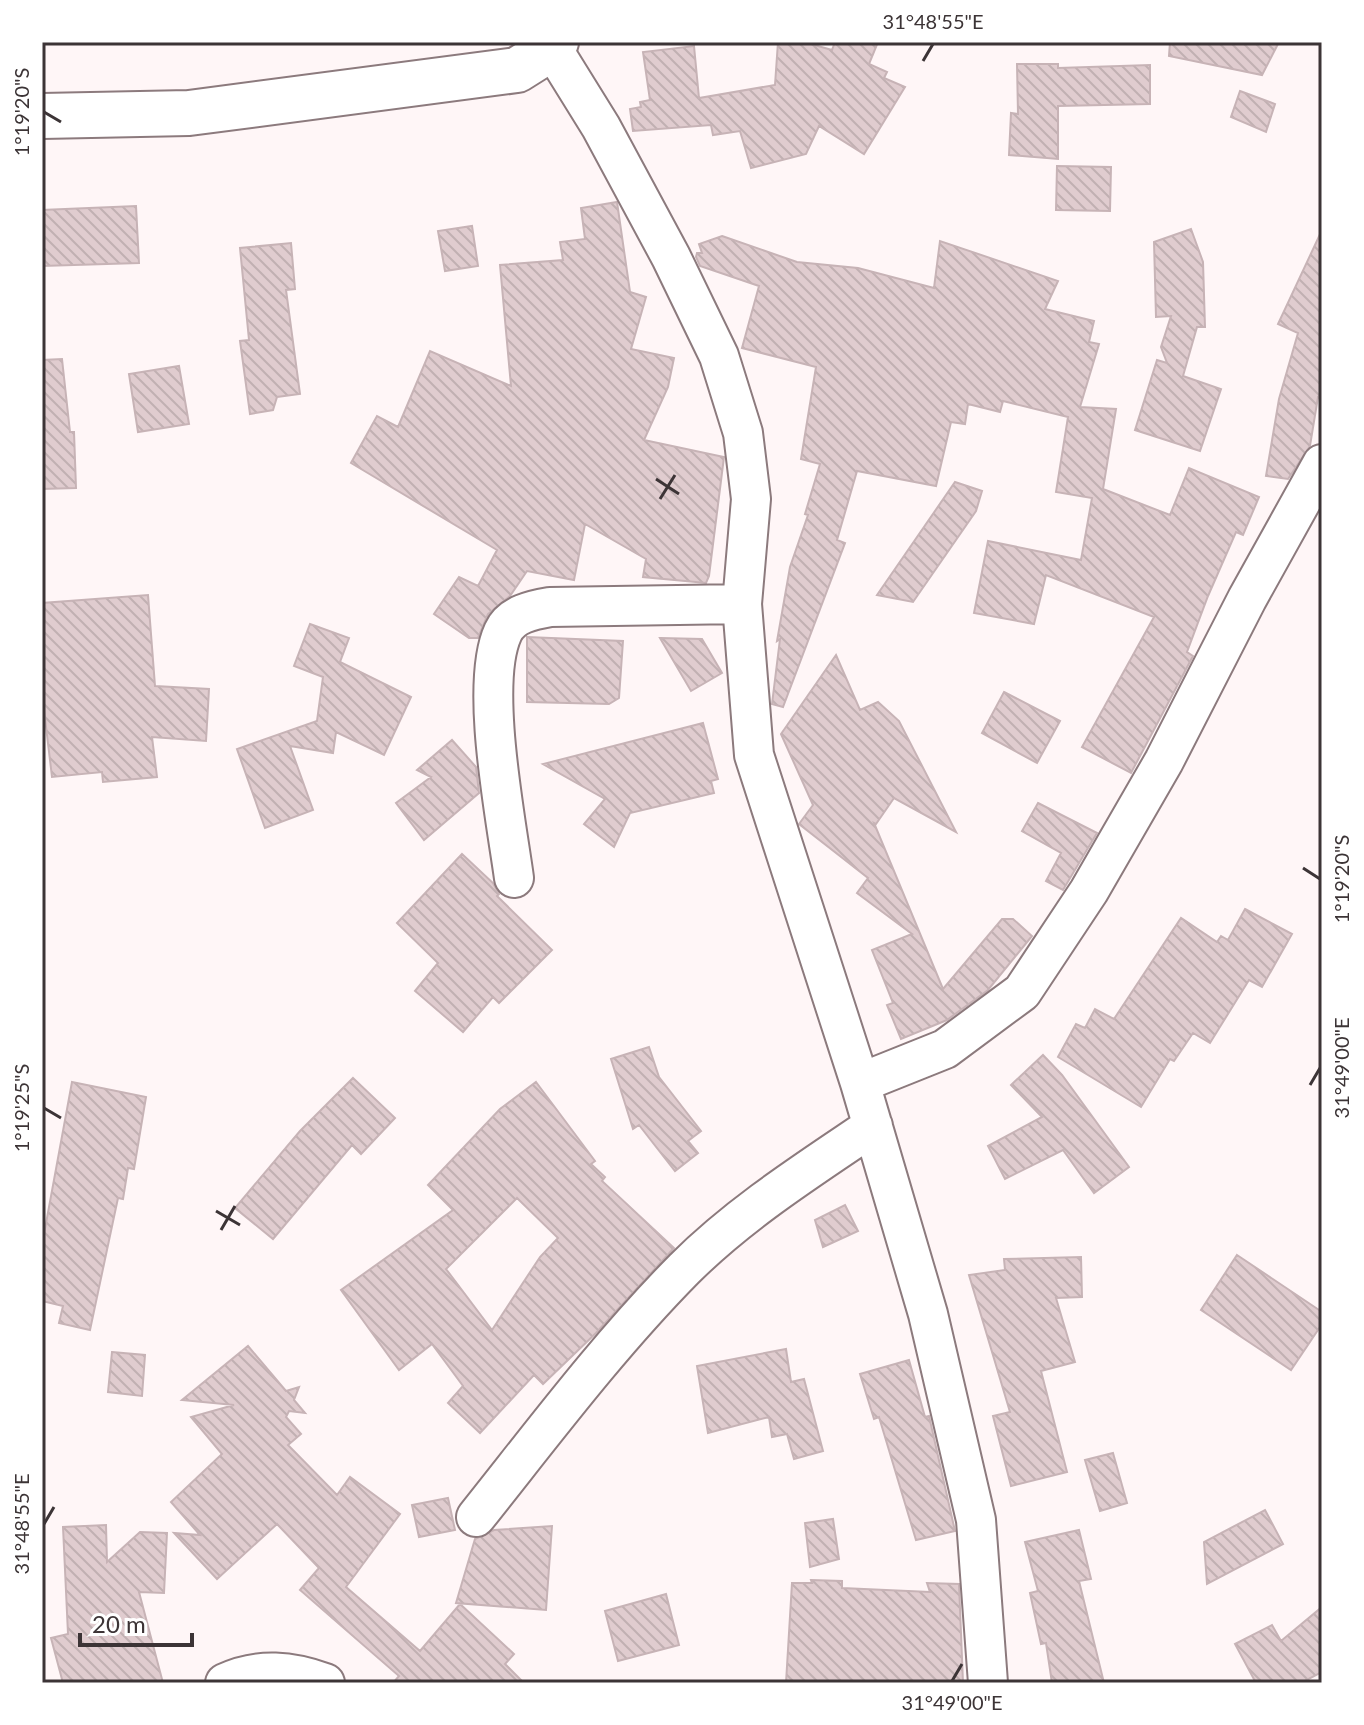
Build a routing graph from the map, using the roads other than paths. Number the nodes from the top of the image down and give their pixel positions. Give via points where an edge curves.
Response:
1 (554, 45) edge
2 (42, 116) edge
3 (1322, 464) edge
4 (742, 604) junction
5 (514, 878) dead end
6 (860, 1083) junction
7 (873, 1126) junction
8 (476, 1517) dead end
9 (225, 1683) edge
10 (325, 1683) edge
11 (988, 1683) edge

1 - 2 street via 517,70 189,113
1 - 4 street via 719,356 743,433 751,499
3 - 6 street via 1164,761 1089,891 1022,992 945,1049
4 - 5 street via 550,607 523,612 504,629 494,662 496,754
4 - 6 street via 754,755
6 - 7 street
7 - 8 street via 775,1192 685,1268 590,1374
7 - 11 street via 928,1314 976,1520
9 - 10 street via 241,1675 292,1671

